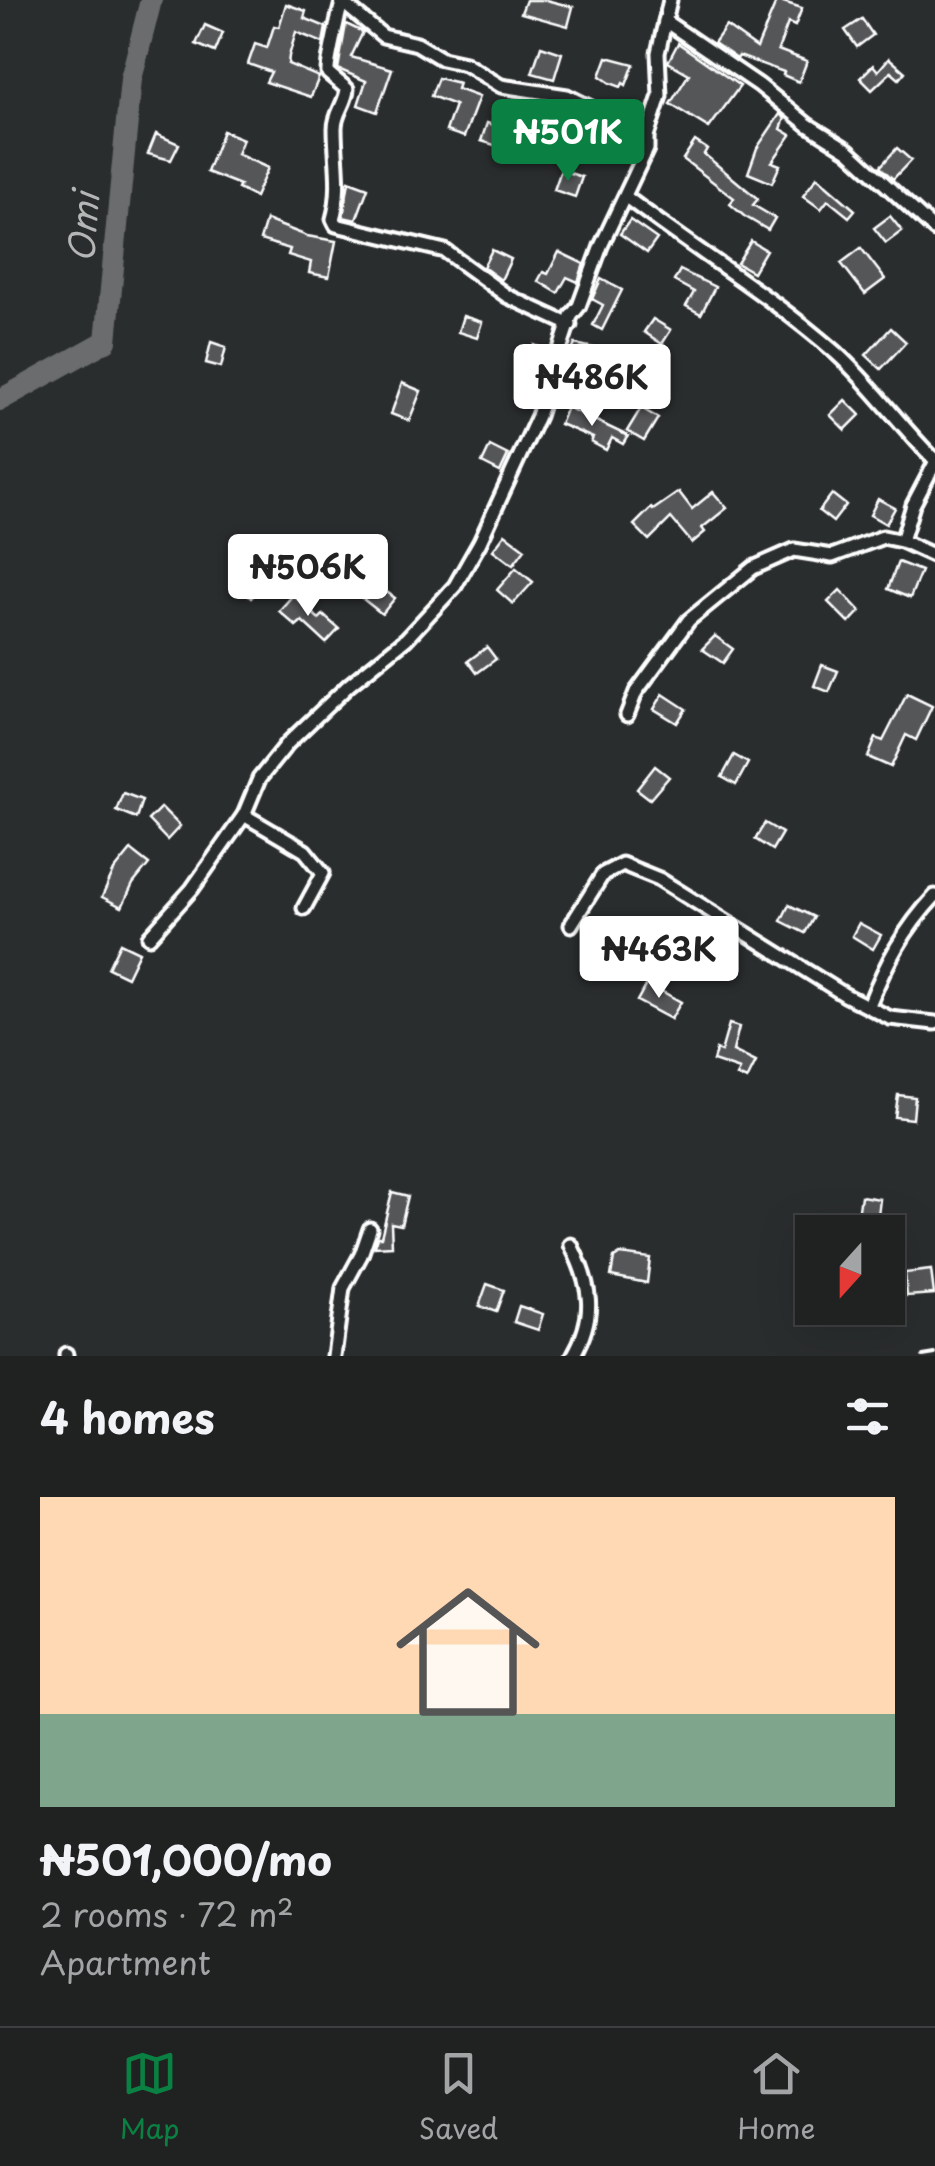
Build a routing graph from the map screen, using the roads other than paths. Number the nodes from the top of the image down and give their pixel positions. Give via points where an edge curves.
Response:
1 (670, 0) edge
2 (342, 1) edge
3 (665, 21) junction
4 (647, 136) junction
5 (626, 197) junction
6 (935, 230) edge
7 (570, 326) junction
8 (935, 462) edge
9 (902, 540) junction
10 (935, 556) edge
11 (627, 714) dead end
12 (244, 815) junction
13 (935, 896) edge
14 (304, 908) dead end
15 (571, 925) dead end
16 (148, 937) dead end
17 (869, 1005) junction
18 (935, 1023) edge
19 (370, 1230) dead end
20 (571, 1245) dead end
21 (334, 1356) edge
22 (573, 1356) edge

1 - 3 street
2 - 4 street via 383,36 418,44 501,86 567,96
2 - 7 street via 327,65 347,88 336,113 336,225 445,251 507,296
3 - 4 street via 660,96
3 - 6 street via 848,150
4 - 5 street
5 - 7 street
5 - 8 street via 838,354
7 - 12 street via 538,416 455,586 406,639 288,743 258,780
8 - 9 street
9 - 10 street
9 - 11 street via 883,538 832,556 794,550 753,568 689,620
12 - 14 street via 304,851 323,873
12 - 16 street via 192,890
13 - 17 street via 908,926
15 - 17 street via 604,874 622,864 659,879
17 - 18 street via 890,1018
19 - 21 street via 343,1288
20 - 22 street via 588,1280 589,1313

